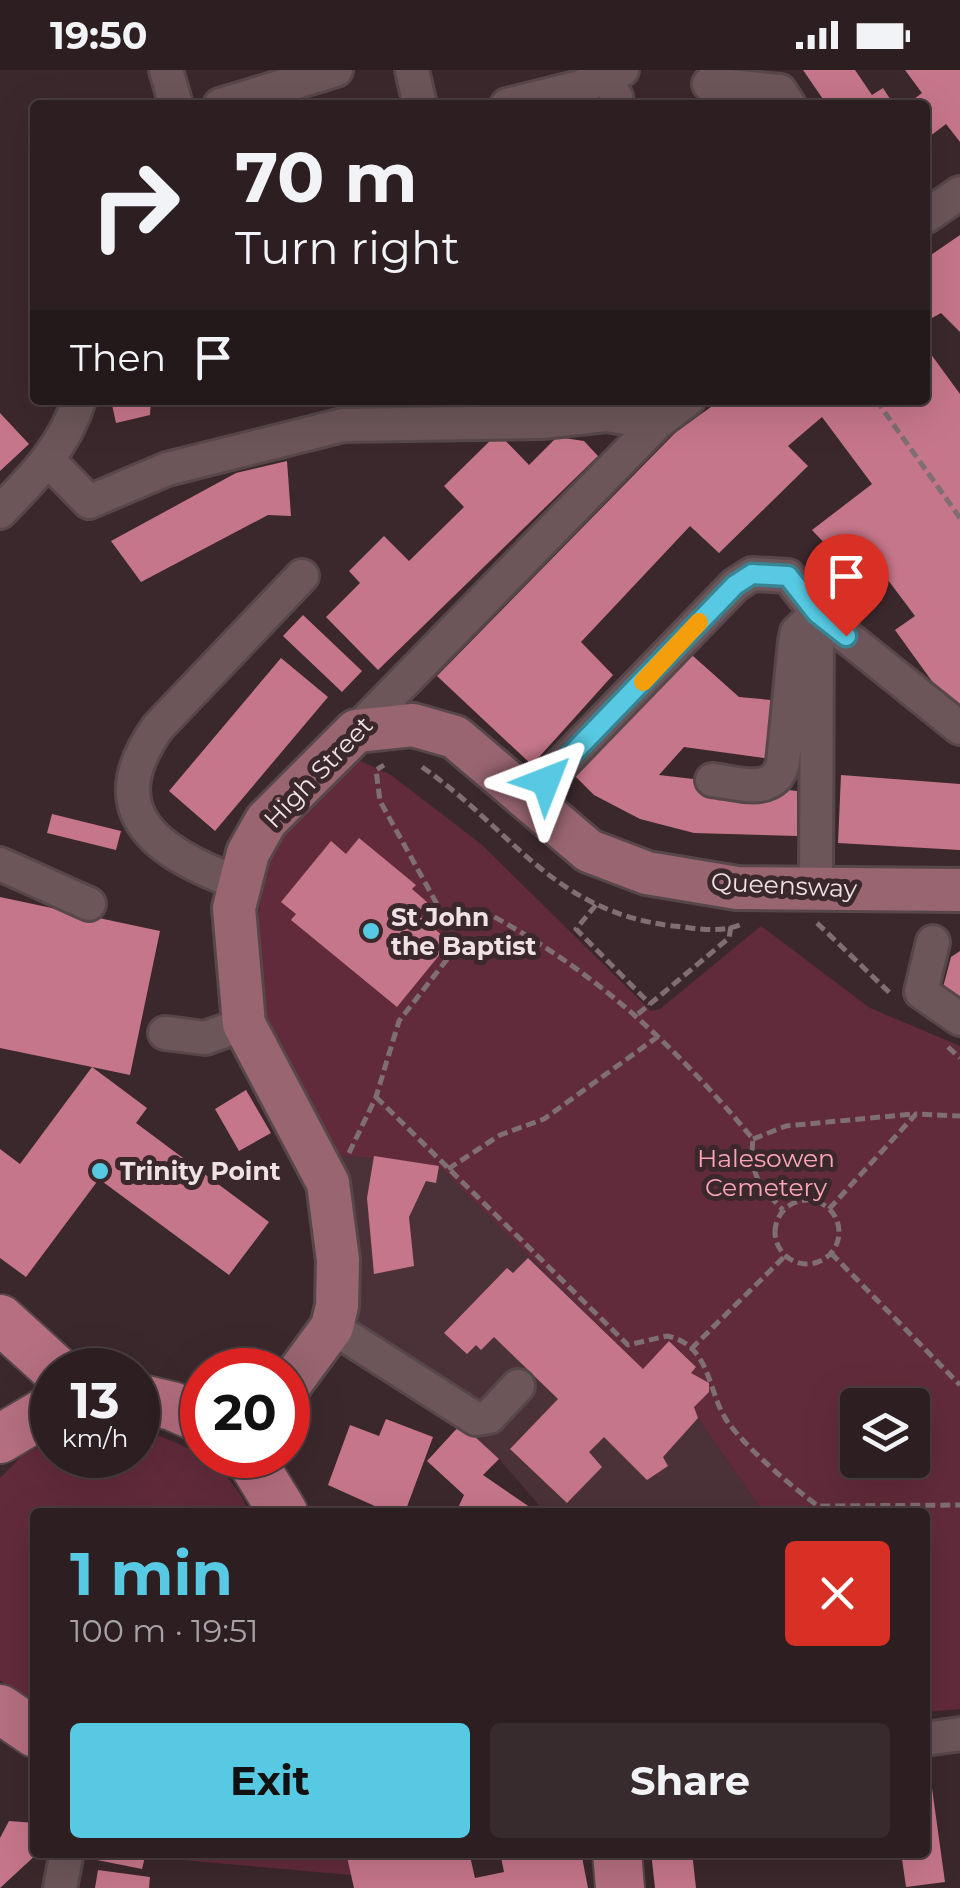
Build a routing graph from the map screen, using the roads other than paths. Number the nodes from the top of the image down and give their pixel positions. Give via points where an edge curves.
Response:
1 (166, 70) edge
2 (336, 70) edge
3 (412, 70) edge
4 (703, 86) edge
5 (618, 91) edge
6 (175, 100) edge
7 (237, 100) edge
8 (419, 100) edge
9 (527, 100) edge
10 (786, 100) edge
11 (960, 193) edge
12 (930, 213) edge
13 (77, 405) edge
14 (652, 411) edge
15 (48, 460) junction
16 (0, 512) edge
17 (302, 576) dead end
18 (817, 613) junction
19 (960, 728) edge
20 (356, 732) junction
21 (712, 780) dead end
22 (526, 801) junction
23 (0, 864) edge
24 (238, 882) junction
25 (816, 889) junction
26 (960, 890) edge
27 (89, 904) dead end
28 (933, 942) dead end
29 (244, 1024) junction
30 (165, 1032) dead end
31 (953, 1032) edge
32 (0, 1319) edge
33 (332, 1327) junction
34 (32, 1348) edge
35 (310, 1355) edge
36 (518, 1386) dead end
37 (30, 1421) edge
38 (0, 1439) edge
39 (0, 1709) edge
40 (30, 1730) edge
41 (960, 1734) edge
42 (30, 1735) edge
43 (930, 1738) edge
44 (0, 1742) edge
45 (66, 1858) edge
46 (618, 1858) edge
47 (60, 1888) edge
48 (620, 1888) edge

1 - 6 street
2 - 7 street
3 - 8 street
4 - 10 street via 780,90
5 - 9 street via 580,87
11 - 12 street
13 - 15 street
14 - 15 street via 523,422 343,425 166,469 89,502
14 - 20 street, High Street
15 - 16 street
17 - 24 street via 158,727 134,772 131,800 155,841
18 - 19 street
18 - 21 street via 797,632 781,771 764,786
18 - 22 street via 788,576 752,574
18 - 25 street
20 - 22 main road, Queensway via 413,724 454,737
20 - 24 main road, High Street via 266,821
22 - 25 main road, Queensway via 589,851 647,873 737,888
23 - 27 street
24 - 29 main road, High Street
25 - 26 main road, Queensway
28 - 31 street via 920,992
29 - 30 street via 206,1038
29 - 33 main road, High Street via 328,1183 338,1260
32 - 34 highway
33 - 35 main road
33 - 36 street via 476,1419 489,1417
37 - 38 highway
39 - 40 highway
41 - 43 street
42 - 44 street
45 - 47 street
46 - 48 highway

